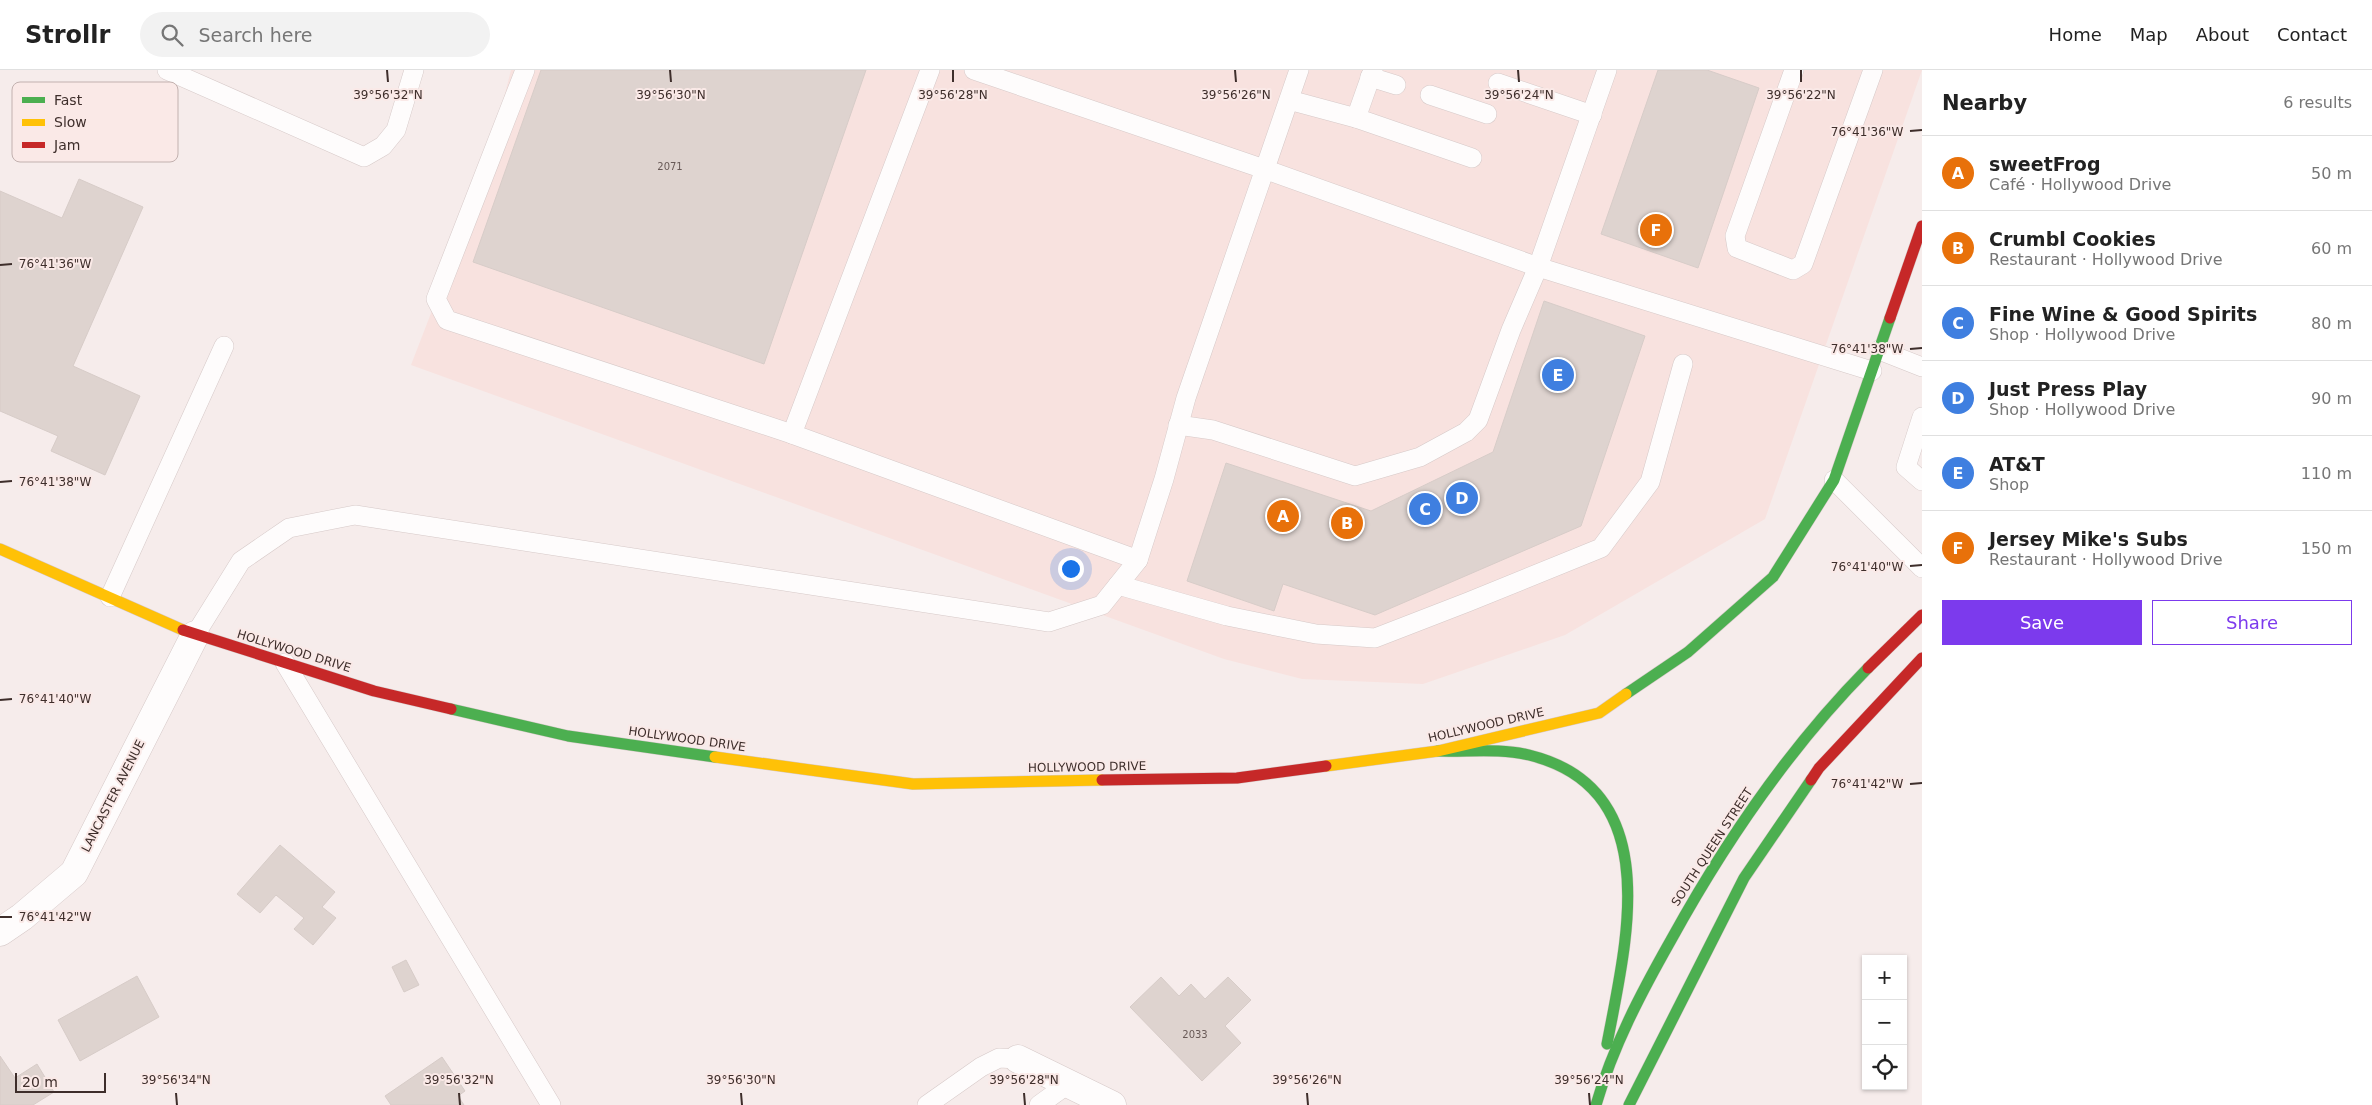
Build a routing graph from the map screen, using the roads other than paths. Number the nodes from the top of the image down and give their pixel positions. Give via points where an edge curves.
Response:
1 (167, 70) edge
2 (414, 70) edge
3 (525, 70) edge
4 (930, 70) edge
5 (974, 70) edge
6 (1299, 70) edge
7 (1607, 70) edge
8 (1794, 70) edge
9 (1873, 70) edge
10 (1371, 74) edge
11 (1498, 83) dead end
12 (1396, 85) dead end
13 (1430, 95) dead end
14 (1289, 100) junction
15 (1487, 114) dead end
16 (1592, 115) junction
17 (1356, 118) junction
18 (1472, 158) dead end
19 (1264, 170) junction
20 (1922, 226) edge
21 (1538, 267) junction
22 (224, 346) dead end
23 (1879, 350) junction
24 (1683, 364) dead end
25 (1922, 367) edge
26 (1872, 371) junction
27 (1922, 417) edge
28 (1178, 425) junction
29 (792, 434) junction
30 (1834, 480) junction
31 (1922, 481) edge
32 (0, 549) edge
33 (1138, 560) junction
34 (1922, 568) edge
35 (1118, 586) junction
36 (110, 597) junction
37 (1922, 615) edge
38 (195, 635) junction
39 (1922, 658) edge
40 (285, 663) junction
41 (1438, 752) junction
42 (0, 932) edge
43 (1018, 1059) joint
44 (1068, 1084) junction
45 (1600, 1088) junction
46 (551, 1105) edge
47 (927, 1105) edge
48 (1039, 1105) edge
49 (1112, 1105) edge
50 (1596, 1105) edge
51 (1629, 1105) edge

1 - 2 lane via 364,157 384,146 396,130
3 - 29 lane via 436,299 447,320
4 - 29 lane
5 - 19 lane
6 - 14 lane
7 - 16 lane
8 - 9 lane via 1735,236 1737,248 1793,270 1803,264
10 - 12 lane
10 - 17 lane
11 - 16 lane
13 - 15 lane
14 - 17 lane
14 - 19 lane
16 - 21 lane
17 - 18 lane
19 - 21 lane
19 - 28 lane
20 - 23 main road, HOLLYWOOD DRIVE
21 - 26 lane
21 - 28 lane via 1478,420 1466,432 1420,457 1354,476 1213,430
22 - 36 lane
23 - 25 lane
23 - 26 main road, HOLLYWOOD DRIVE
24 - 35 lane via 1650,482 1601,548 1440,613 1376,638 1316,634 1227,616
26 - 30 main road, HOLLYWOOD DRIVE
27 - 31 lane via 1906,466
28 - 33 lane
29 - 33 lane
30 - 34 lane
30 - 41 main road, HOLLYWOOD DRIVE via 1773,577 1688,652 1598,713
32 - 36 main road, HOLLYWOOD DRIVE
33 - 35 lane
35 - 38 lane via 1102,605 1049,622 355,515 289,528 241,561
36 - 38 main road, HOLLYWOOD DRIVE
37 - 45 main road, SOUTH QUEEN STREET via 1868,667 1806,737 1744,818 1689,906 1639,996
38 - 40 main road, HOLLYWOOD DRIVE
38 - 42 street, LANCASTER AVENUE via 74,873 22,918
39 - 51 main road via 1819,768 1744,878
40 - 41 main road, HOLLYWOOD DRIVE via 374,691 568,736 913,784 1237,778
40 - 46 lane
41 - 45 main road via 1522,754 1550,762 1570,771 1597,791 1616,821 1624,840 1627,862 1626,928
43 - 44 street
43 - 47 lane via 999,1058 981,1067
44 - 48 lane
44 - 49 street
45 - 50 main road, SOUTH QUEEN STREET

